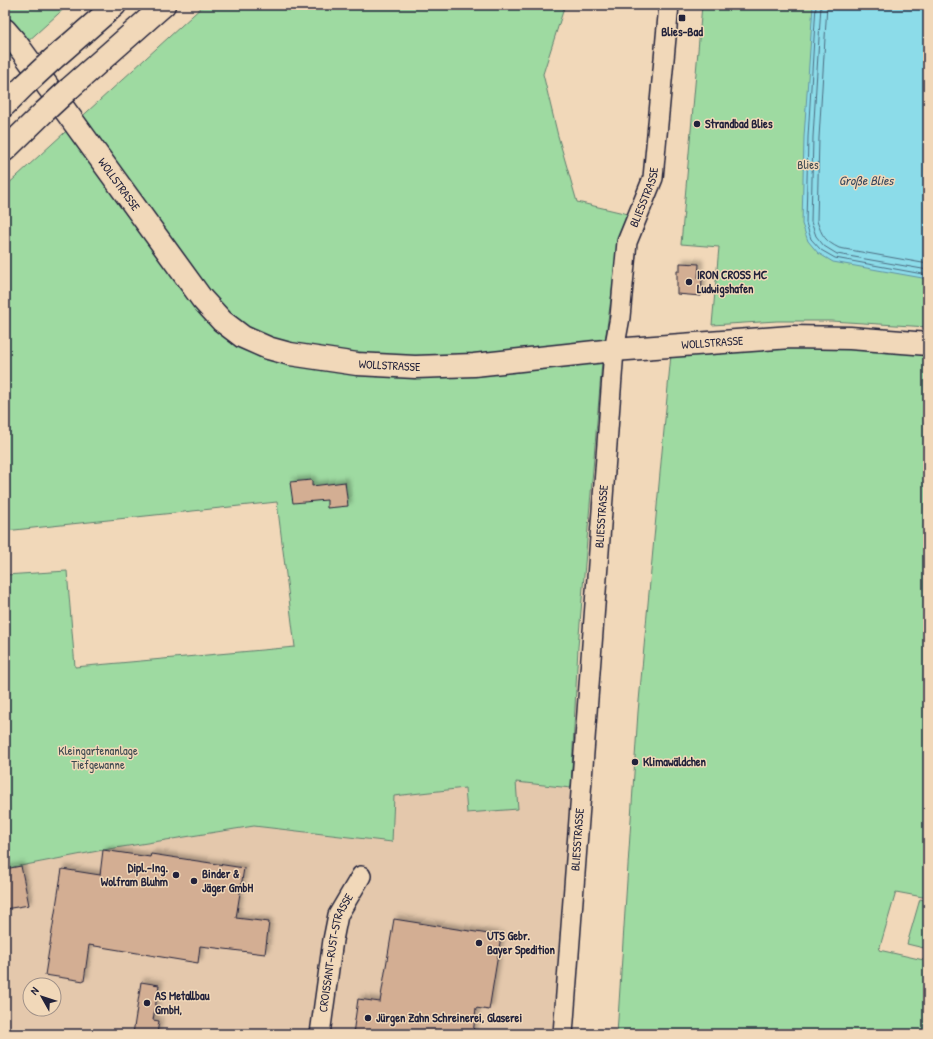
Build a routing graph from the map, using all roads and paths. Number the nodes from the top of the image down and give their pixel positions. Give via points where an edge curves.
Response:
1 (115, 5) edge
2 (164, 5) edge
3 (669, 5) edge
4 (5, 30) edge
5 (5, 104) edge
6 (5, 150) edge
7 (928, 344) edge
8 (614, 350) junction
9 (361, 876) dead end
10 (320, 1034) edge
11 (563, 1034) edge

1 - 5 main road, bridge
2 - 6 main road, bridge via 70,88
3 - 8 street, BLIESSTRASSE via 653,178 627,242 620,317
4 - 8 main road, WOLLSTRASSE via 202,299 222,321 243,337 290,354 357,364 415,367 474,365
7 - 8 main road, WOLLSTRASSE via 850,338 791,337
8 - 11 street, BLIESSTRASSE
9 - 10 street, CROISSANT-RUST-STRASSE via 338,915

